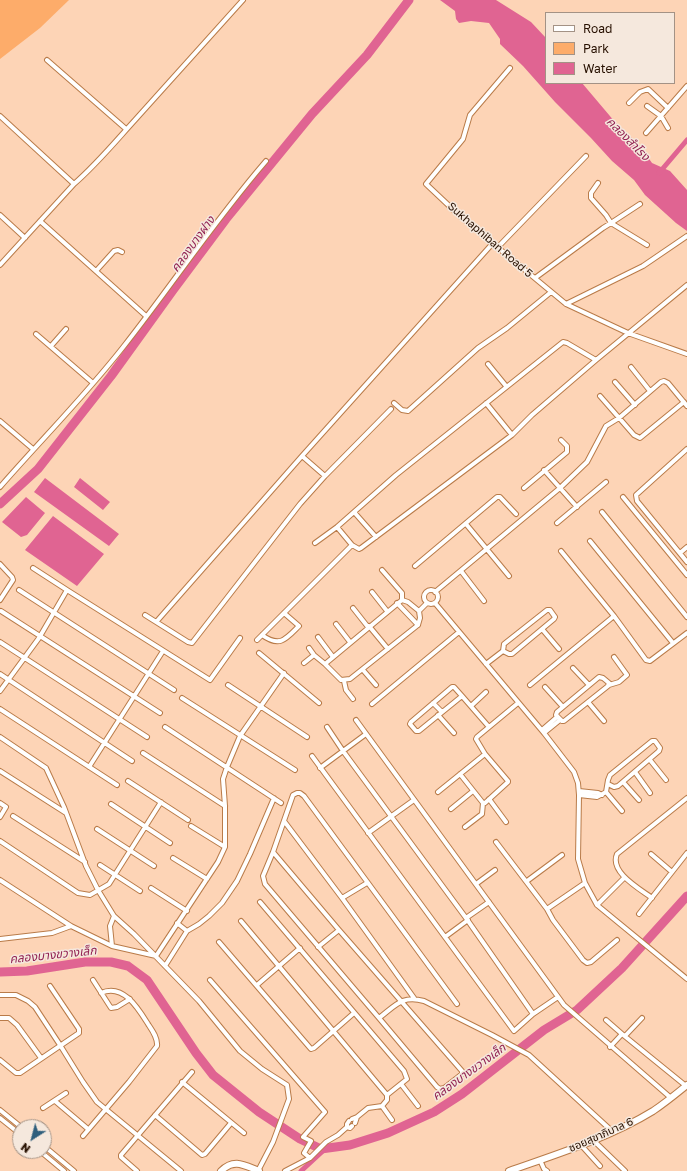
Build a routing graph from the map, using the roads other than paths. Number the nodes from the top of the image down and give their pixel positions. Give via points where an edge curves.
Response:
1 (244, 0) edge
2 (47, 60) dead end
3 (510, 68) dead end
4 (687, 86) edge
5 (629, 103) dead end
6 (647, 106) dead end
7 (668, 108) junction
8 (0, 116) edge
9 (661, 116) junction
10 (668, 128) dead end
11 (126, 129) junction
12 (646, 133) dead end
13 (586, 156) dead end
14 (266, 161) dead end
15 (598, 182) dead end
16 (74, 184) junction
17 (640, 204) dead end
18 (0, 215) edge
19 (40, 221) junction
20 (611, 223) junction
21 (687, 236) edge
22 (25, 238) junction
23 (493, 243) junction
24 (647, 245) dead end
25 (498, 247) junction
26 (122, 252) dead end
27 (0, 265) edge
28 (96, 271) junction
29 (535, 278) junction
30 (687, 285) edge
31 (551, 292) junction
32 (566, 304) junction
33 (146, 316) junction
34 (66, 329) dead end
35 (628, 333) junction
36 (36, 334) dead end
37 (51, 346) junction
38 (687, 354) edge
39 (596, 360) junction
40 (488, 364) dead end
41 (630, 367) dead end
42 (615, 382) dead end
43 (93, 383) junction
44 (506, 386) junction
45 (650, 391) junction
46 (600, 396) dead end
47 (684, 402) junction
48 (394, 403) dead end
49 (486, 403) junction
50 (635, 405) junction
51 (687, 406) edge
52 (391, 409) dead end
53 (619, 418) junction
54 (0, 421) edge
55 (512, 435) junction
56 (561, 440) dead end
57 (33, 449) junction
58 (687, 449) edge
59 (302, 456) junction
60 (544, 470) junction
61 (325, 476) junction
62 (606, 482) dead end
63 (0, 487) edge
64 (524, 488) dead end
65 (560, 488) junction
66 (623, 497) dead end
67 (577, 507) junction
68 (354, 512) junction
69 (602, 512) dead end
70 (516, 514) dead end
71 (556, 523) dead end
72 (466, 524) junction
73 (337, 527) junction
74 (376, 538) junction
75 (590, 541) dead end
76 (315, 543) dead end
77 (352, 545) junction
78 (687, 547) edge
79 (487, 550) junction
80 (562, 551) dead end
81 (680, 553) junction
82 (687, 562) edge
83 (0, 564) edge
84 (415, 566) dead end
85 (33, 568) dead end
86 (382, 570) dead end
87 (461, 571) junction
88 (687, 575) edge
89 (509, 576) dead end
90 (19, 590) dead end
91 (67, 590) junction
92 (372, 592) dead end
93 (435, 592) junction
94 (0, 600) edge
95 (402, 600) junction
96 (484, 601) dead end
97 (397, 603) junction
98 (427, 603) junction
99 (435, 603) junction
100 (353, 608) dead end
101 (1, 611) dead end
102 (387, 611) junction
103 (419, 611) junction
104 (54, 613) junction
105 (284, 613) junction
106 (145, 615) dead end
107 (614, 616) junction
108 (687, 617) edge
109 (157, 622) junction
110 (336, 624) dead end
111 (418, 625) junction
112 (369, 626) junction
113 (542, 629) junction
114 (459, 632) junction
115 (687, 632) edge
116 (262, 635) junction
117 (40, 636) junction
118 (318, 637) dead end
119 (240, 638) dead end
120 (257, 640) dead end
121 (0, 642) edge
122 (350, 642) junction
123 (673, 643) junction
124 (309, 648) dead end
125 (388, 649) junction
126 (559, 649) dead end
127 (504, 650) junction
128 (163, 651) junction
129 (259, 653) dead end
130 (314, 655) junction
131 (333, 657) junction
132 (614, 657) dead end
133 (25, 658) junction
134 (304, 663) dead end
135 (325, 664) junction
136 (486, 664) junction
137 (573, 668) dead end
138 (363, 670) junction
139 (0, 674) edge
140 (148, 674) junction
141 (284, 674) junction
142 (8, 680) junction
143 (344, 681) junction
144 (228, 685) dead end
145 (376, 685) dead end
146 (530, 685) dead end
147 (589, 685) junction
148 (609, 685) junction
149 (545, 687) dead end
150 (174, 690) dead end
151 (0, 691) edge
152 (486, 692) dead end
153 (134, 696) junction
154 (462, 696) junction
155 (182, 698) dead end
156 (353, 699) dead end
157 (588, 702) junction
158 (319, 703) dead end
159 (433, 703) junction
160 (518, 703) junction
161 (372, 704) dead end
162 (261, 706) junction
163 (471, 706) junction
164 (563, 707) junction
165 (0, 709) edge
166 (440, 713) junction
167 (160, 714) dead end
168 (558, 718) junction
169 (119, 720) junction
170 (356, 720) dead end
171 (604, 721) dead end
172 (165, 727) dead end
173 (489, 727) junction
174 (327, 728) dead end
175 (543, 731) junction
176 (454, 733) dead end
177 (366, 734) junction
178 (240, 736) junction
179 (0, 737) edge
180 (147, 737) dead end
181 (307, 738) dead end
182 (103, 744) junction
183 (343, 751) junction
184 (143, 753) dead end
185 (485, 754) junction
186 (312, 756) dead end
187 (650, 760) junction
188 (132, 761) dead end
189 (89, 767) junction
190 (226, 767) junction
191 (320, 768) junction
192 (295, 770) dead end
193 (0, 771) edge
194 (635, 772) junction
195 (460, 774) junction
196 (666, 780) dead end
197 (128, 781) dead end
198 (623, 782) junction
199 (608, 784) junction
200 (117, 785) dead end
201 (473, 791) junction
202 (438, 792) dead end
203 (579, 793) junction
204 (604, 793) junction
205 (650, 793) dead end
206 (274, 798) junction
207 (687, 798) edge
208 (489, 799) junction
209 (414, 800) junction
210 (639, 800) dead end
211 (162, 802) junction
212 (483, 802) junction
213 (0, 803) edge
214 (281, 803) dead end
215 (111, 804) dead end
216 (225, 806) junction
217 (451, 809) dead end
218 (622, 811) dead end
219 (66, 813) junction
220 (13, 816) dead end
221 (391, 816) junction
222 (0, 817) edge
223 (188, 820) dead end
224 (284, 821) junction
225 (506, 822) dead end
226 (191, 826) dead end
227 (146, 827) junction
228 (465, 827) dead end
229 (96, 829) dead end
230 (368, 833) junction
231 (0, 841) edge
232 (496, 842) dead end
233 (170, 843) dead end
234 (224, 847) junction
235 (131, 851) junction
236 (273, 852) junction
237 (687, 853) edge
238 (562, 854) dead end
239 (651, 854) dead end
240 (173, 858) dead end
241 (85, 862) junction
242 (100, 866) dead end
243 (154, 866) dead end
244 (495, 870) dead end
245 (672, 872) junction
246 (115, 875) junction
247 (624, 878) junction
248 (207, 879) junction
249 (0, 880) edge
250 (526, 881) junction
251 (367, 883) junction
252 (585, 883) junction
253 (476, 884) junction
254 (151, 888) dead end
255 (98, 890) junction
256 (140, 891) dead end
257 (342, 898) junction
258 (652, 898) junction
259 (260, 902) dead end
260 (489, 902) junction
261 (597, 905) junction
262 (547, 909) junction
263 (187, 911) junction
264 (639, 914) dead end
265 (114, 916) junction
266 (467, 919) junction
267 (241, 921) dead end
268 (177, 923) junction
269 (70, 926) junction
270 (339, 930) junction
271 (187, 931) junction
272 (445, 937) junction
273 (0, 940) edge
274 (617, 940) dead end
275 (219, 942) dead end
276 (112, 946) junction
277 (318, 947) junction
278 (300, 948) junction
279 (156, 956) junction
280 (165, 966) junction
281 (278, 967) junction
282 (687, 979) edge
283 (93, 980) dead end
284 (210, 980) dead end
285 (257, 985) junction
286 (50, 986) dead end
287 (101, 993) junction
288 (0, 996) edge
289 (558, 997) junction
290 (414, 998) junction
291 (130, 999) junction
292 (400, 1001) junction
293 (457, 1004) dead end
294 (354, 1013) junction
295 (533, 1014) junction
296 (0, 1018) edge
297 (379, 1018) junction
298 (642, 1018) dead end
299 (606, 1020) dead end
300 (333, 1031) junction
301 (624, 1035) junction
302 (60, 1045) junction
303 (610, 1047) junction
304 (41, 1058) junction
305 (0, 1060) edge
306 (192, 1072) dead end
307 (182, 1082) junction
308 (401, 1084) junction
309 (686, 1086) edge
310 (66, 1094) dead end
311 (387, 1095) junction
312 (670, 1098) junction
313 (55, 1102) junction
314 (382, 1106) junction
315 (418, 1106) dead end
316 (43, 1108) dead end
317 (106, 1109) junction
318 (0, 1110) edge
319 (155, 1115) junction
320 (357, 1117) junction
321 (0, 1118) edge
322 (12, 1120) edge
323 (392, 1120) dead end
324 (231, 1123) junction
325 (347, 1127) junction
326 (12, 1128) edge
327 (88, 1129) junction
328 (613, 1132) junction
329 (244, 1133) dead end
330 (137, 1135) junction
331 (83, 1136) dead end
332 (593, 1140) junction
333 (581, 1145) junction
334 (52, 1153) edge
335 (310, 1158) junction
336 (50, 1159) edge
337 (540, 1160) junction
338 (600, 1166) dead end
339 (64, 1171) edge
340 (74, 1171) edge
341 (137, 1171) edge
342 (181, 1171) edge
343 (221, 1171) edge
344 (258, 1171) edge
345 (285, 1171) edge
346 (509, 1171) edge
347 (546, 1171) edge
348 (625, 1171) edge

1 - 11 street
2 - 11 street
3 - 23 street, Sukhaphiban Road 5 via 470,115 463,139 426,184
4 - 7 street
5 - 7 street via 640,92 648,89
6 - 9 street
7 - 9 street
8 - 16 street
9 - 10 street
9 - 12 street
11 - 16 street
13 - 25 street
14 - 33 street
15 - 20 street via 591,193 591,198
16 - 19 street
17 - 20 street
18 - 22 street
19 - 22 street
19 - 28 street
20 - 24 street
20 - 29 street
21 - 32 street via 643,266
22 - 27 street
23 - 25 street, Sukhaphiban Road 5
23 - 59 street
25 - 29 street, Sukhaphiban Road 5
26 - 28 street via 114,251
28 - 33 street
29 - 31 street, Sukhaphiban Road 5
30 - 35 street
31 - 32 street, Sukhaphiban Road 5
31 - 48 street via 478,348 408,410 402,410
32 - 35 street, Sukhaphiban Road 5
33 - 43 street
34 - 37 street
35 - 38 street, Sukhaphiban Road 5
35 - 39 street
36 - 37 street
37 - 43 street
39 - 44 street via 563,342
39 - 55 street
40 - 44 street
41 - 45 street
42 - 50 street
43 - 57 street
44 - 49 street
45 - 47 street via 664,381
45 - 50 street
46 - 53 street
47 - 51 street
47 - 53 street via 640,438
49 - 55 street
49 - 68 street
50 - 53 street
52 - 61 street
53 - 65 street via 606,426 587,462
54 - 57 street
55 - 74 street
56 - 60 street via 567,452
57 - 63 street
58 - 81 street via 636,495 637,501
59 - 61 street
59 - 109 street
60 - 64 street
60 - 65 street
61 - 109 street via 282,525 192,642
62 - 67 street
65 - 67 street
65 - 79 street
66 - 88 street
67 - 71 street
68 - 73 street
68 - 74 street
69 - 108 street
70 - 72 street via 498,497
72 - 79 street
72 - 84 street
73 - 76 street
73 - 77 street
74 - 77 street via 359,549
75 - 123 street
77 - 105 street
78 - 81 street
79 - 87 street
79 - 89 street
80 - 107 street
81 - 82 street
83 - 94 street via 13,580
85 - 91 street
86 - 95 street via 402,593
87 - 93 street
87 - 96 street
90 - 104 street
91 - 104 street
91 - 128 street
92 - 102 street
93 - 98 street via 426,594 424,598
93 - 99 street via 438,598
95 - 97 street
95 - 103 street
97 - 102 street
97 - 111 street
98 - 99 street
98 - 103 street
99 - 114 street
100 - 112 street
101 - 117 street
102 - 112 street
103 - 111 street
104 - 117 street
104 - 140 street
105 - 116 street
105 - 116 street via 299,626 281,642
106 - 109 street
107 - 123 street via 648,661
107 - 146 street
110 - 122 street
111 - 125 street
112 - 122 street
112 - 125 street
113 - 126 street
113 - 127 street via 512,654
113 - 127 street via 555,618 549,609 504,644
114 - 136 street
114 - 161 street
115 - 123 street
116 - 120 street
117 - 133 street
117 - 153 street
118 - 131 street
119 - 128 street via 210,680
121 - 133 street
122 - 131 street
124 - 130 street
125 - 138 street
127 - 136 street
128 - 140 street
129 - 141 street
130 - 134 street
130 - 135 street
131 - 135 street
132 - 148 street via 627,675 619,682
133 - 142 street
133 - 169 street
135 - 143 street
136 - 160 street
137 - 147 street
138 - 143 street
138 - 145 street
139 - 142 street
140 - 150 street
140 - 153 street
141 - 158 street
141 - 162 street
142 - 151 street
142 - 182 street
143 - 156 street via 346,690
144 - 162 street
147 - 148 street via 601,677
147 - 164 street
148 - 157 street
149 - 164 street
152 - 163 street
153 - 167 street
153 - 169 street
154 - 159 street via 453,687
154 - 163 street
154 - 166 street
155 - 178 street
157 - 168 street via 564,721
157 - 171 street
159 - 166 street
159 - 166 street via 410,724 417,732
160 - 173 street
160 - 175 street
162 - 178 street
162 - 181 street
163 - 173 street
164 - 168 street via 556,713
165 - 189 street
166 - 176 street
168 - 175 street
169 - 180 street
169 - 182 street
170 - 177 street
172 - 190 street
173 - 185 street via 476,739
174 - 183 street
175 - 203 street via 574,772
177 - 183 street
177 - 209 street
178 - 190 street
178 - 192 street
179 - 219 street via 46,768
182 - 188 street
182 - 189 street
183 - 191 street
183 - 221 street
184 - 216 street
185 - 195 street
185 - 208 street via 508,781
186 - 191 street
187 - 194 street
187 - 196 street
187 - 199 street via 660,750 654,740 610,775
189 - 200 street
190 - 206 street
190 - 216 street via 223,779
191 - 230 street
193 - 219 street
194 - 198 street
194 - 205 street
195 - 201 street
195 - 202 street
197 - 211 street
198 - 199 street via 614,787
198 - 210 street
199 - 204 street
201 - 212 street
201 - 217 street
203 - 204 street via 597,797
203 - 252 street via 578,859
204 - 218 street
206 - 214 street
206 - 271 street via 237,881 222,903 209,916
207 - 247 street via 617,854 616,862
208 - 212 street
208 - 225 street
209 - 221 street
209 - 253 street
211 - 223 street
211 - 227 street
212 - 228 street via 482,814
213 - 222 street via 6,807
215 - 227 street
216 - 234 street
219 - 241 street
220 - 241 street
221 - 230 street
221 - 266 street
224 - 236 street
224 - 251 street via 293,795 300,793
224 - 257 street
226 - 234 street
227 - 233 street
227 - 235 street
229 - 235 street
230 - 272 street
231 - 255 street via 78,893 90,895
232 - 250 street
234 - 248 street
235 - 243 street
235 - 246 street
236 - 270 street
236 - 277 street via 263,876 265,884
237 - 245 street
238 - 250 street
239 - 245 street
240 - 248 street
241 - 255 street
242 - 246 street
244 - 253 street
245 - 258 street
246 - 255 street via 110,884
246 - 256 street
247 - 258 street
247 - 261 street
248 - 263 street
249 - 269 street
250 - 262 street
251 - 257 street
251 - 293 street
252 - 261 street
252 - 262 street
253 - 260 street
254 - 263 street
255 - 265 street
257 - 290 street
258 - 264 street
259 - 278 street
260 - 266 street
260 - 289 street
261 - 282 street
262 - 274 street via 587,963 592,962
263 - 268 street
265 - 276 street via 110,926
265 - 279 street
266 - 272 street
266 - 295 street
267 - 281 street
268 - 271 street
268 - 279 street
269 - 273 street via 52,933
269 - 276 street
270 - 277 street
270 - 292 street
271 - 280 street
272 - 295 street via 514,1031
275 - 285 street
276 - 279 street
277 - 297 street
278 - 281 street
278 - 294 street
279 - 280 street
280 - 344 street via 199,1001 240,1051 287,1085 289,1099 286,1108
281 - 285 street
281 - 300 street
283 - 287 street
284 - 335 street via 325,1112 303,1137 311,1142 304,1153
285 - 300 street via 310,1048 314,1048
286 - 302 street via 79,1031
287 - 291 street via 110,990
287 - 291 street via 113,1009
288 - 302 street via 16,995 28,1001
289 - 295 street
289 - 303 street via 564,1006
290 - 292 street
290 - 328 street via 529,1055
291 - 317 street via 153,1032 157,1046
292 - 297 street
292 - 297 street via 462,1071 460,1077 444,1088 437,1087
294 - 300 street
294 - 308 street via 404,1071 407,1079
296 - 304 street via 9,1018 17,1025
298 - 301 street
299 - 301 street
300 - 311 street
301 - 303 street
301 - 309 street
302 - 304 street
302 - 317 street via 94,1097
303 - 312 street
304 - 305 street via 18,1074
306 - 307 street
307 - 319 street
307 - 324 street
308 - 311 street
308 - 315 street
309 - 312 street, ซอยสุขาภิบาล 6
310 - 313 street
311 - 314 street
312 - 328 street, ซอยสุขาภิบาล 6
313 - 316 street
313 - 327 street
314 - 320 street via 368,1108
314 - 323 street
317 - 327 street
317 - 330 street
318 - 322 street
319 - 324 street via 202,1155
319 - 330 street
320 - 325 street via 350,1120
320 - 325 street via 354,1124 350,1128
321 - 326 street
324 - 329 street
325 - 335 street
327 - 331 street
328 - 332 street, ซอยสุขาภิบาล 6
330 - 341 street via 121,1156
330 - 342 street
332 - 333 street, ซอยสุขาภิบาล 6
332 - 348 street
333 - 337 street, ซอยสุขาภิบาล 6
333 - 338 street
334 - 340 street
335 - 345 street
336 - 339 street
337 - 346 street, ซอยสุขาภิบาล 6
337 - 347 street
343 - 344 street via 230,1164 244,1165

